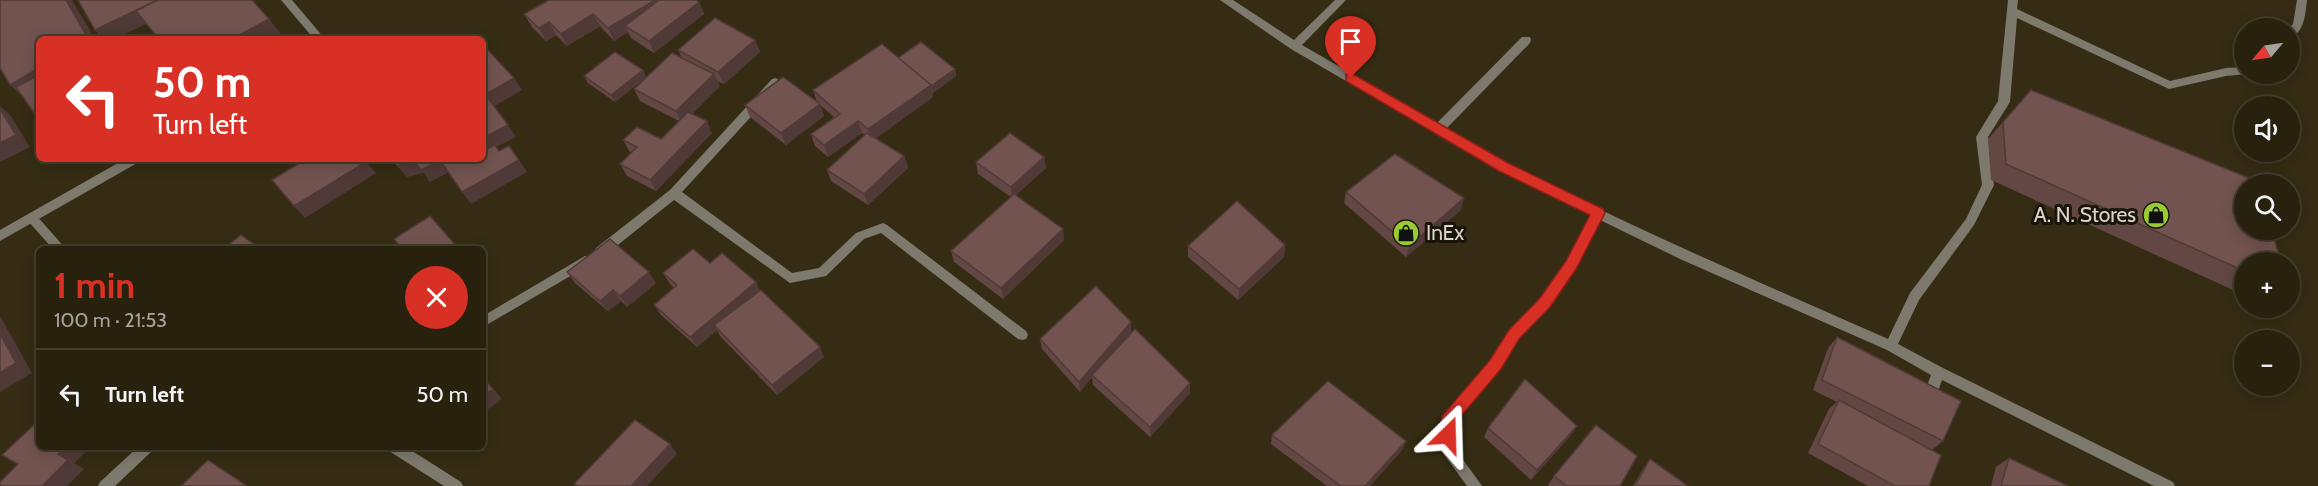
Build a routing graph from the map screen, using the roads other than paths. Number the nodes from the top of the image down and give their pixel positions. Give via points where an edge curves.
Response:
1 (286, 0) edge
2 (1225, 0) edge
3 (1341, 0) edge
4 (2302, 0) edge
5 (2013, 6) edge
6 (2299, 18) edge
7 (317, 36) edge
8 (1526, 40) dead end
9 (1295, 46) junction
10 (2234, 72) edge
11 (776, 82) edge
12 (1439, 129) junction
13 (130, 162) edge
14 (674, 193) junction
15 (1598, 213) junction
16 (32, 218) junction
17 (0, 236) edge
18 (57, 246) edge
19 (486, 320) edge
20 (1022, 335) dead end
21 (1891, 346) junction
22 (1938, 372) junction
23 (1922, 418) edge
24 (144, 450) edge
25 (399, 450) edge
26 (105, 486) edge
27 (456, 486) edge
28 (1476, 486) edge
29 (2168, 486) edge

1 - 7 street
2 - 9 street
3 - 9 street
4 - 6 street
5 - 10 street via 2169,85
5 - 21 street via 2004,102 1982,137 1988,186 1971,222 1914,297
8 - 12 street
9 - 12 street
11 - 14 street
12 - 15 street via 1503,167
13 - 16 street
14 - 19 street via 596,255
14 - 20 street via 790,278 822,272 860,236 883,228
15 - 21 street
15 - 28 street via 1571,265 1545,303 1514,334 1496,364 1448,421 1447,449
16 - 17 street
16 - 18 street
21 - 22 street
22 - 23 street
22 - 29 street
24 - 26 street
25 - 27 street

